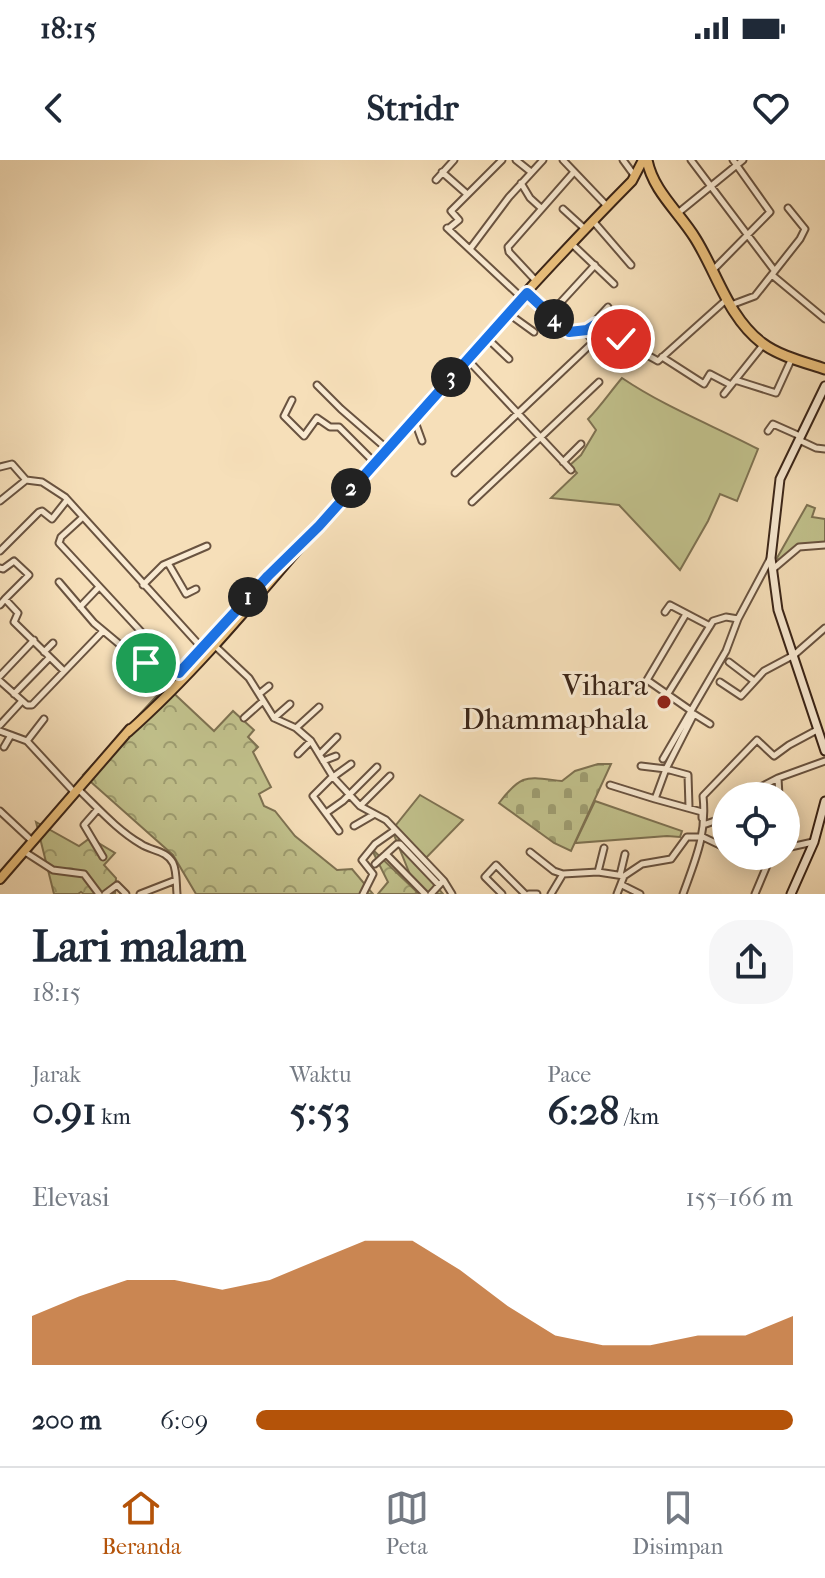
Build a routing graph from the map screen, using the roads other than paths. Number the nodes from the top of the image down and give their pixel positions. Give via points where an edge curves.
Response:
1 (454, 160) edge
2 (502, 160) edge
3 (516, 160) edge
4 (543, 160) edge
5 (563, 160) edge
6 (623, 160) edge
7 (645, 160) edge
8 (691, 160) edge
9 (743, 160) edge
10 (735, 162) edge
11 (442, 172) junction
12 (531, 172) junction
13 (574, 172) junction
14 (633, 178) junction
15 (436, 180) dead end
16 (653, 182) junction
17 (521, 183) junction
18 (710, 186) junction
19 (467, 194) junction
20 (607, 206) junction
21 (541, 208) junction
22 (788, 208) dead end
23 (563, 209) dead end
24 (677, 213) junction
25 (593, 221) junction
26 (586, 229) junction
27 (748, 237) junction
28 (572, 244) junction
29 (470, 249) junction
30 (595, 265) junction
31 (631, 265) dead end
32 (713, 270) junction
33 (773, 273) junction
34 (537, 282) junction
35 (614, 284) dead end
36 (525, 296) junction
37 (729, 302) junction
38 (608, 307) dead end
39 (509, 314) junction
40 (549, 314) junction
41 (825, 319) edge
42 (595, 324) junction
43 (582, 331) junction
44 (534, 332) dead end
45 (484, 341) junction
46 (763, 344) junction
47 (589, 346) dead end
48 (630, 349) junction
49 (662, 357) junction
50 (792, 358) junction
51 (467, 359) junction
52 (509, 359) dead end
53 (825, 369) edge
54 (599, 382) dead end
55 (733, 383) junction
56 (317, 385) dead end
57 (825, 386) edge
58 (724, 394) dead end
59 (292, 400) dead end
60 (518, 413) junction
61 (414, 419) junction
62 (768, 431) dead end
63 (542, 437) junction
64 (799, 438) junction
65 (422, 441) dead end
66 (581, 444) dead end
67 (387, 448) junction
68 (825, 449) edge
69 (375, 462) junction
70 (563, 462) junction
71 (0, 467) edge
72 (571, 470) dead end
73 (455, 473) dead end
74 (26, 480) junction
75 (1, 498) edge
76 (67, 500) junction
77 (472, 502) dead end
78 (83, 517) junction
79 (825, 545) edge
80 (207, 546) dead end
81 (0, 551) edge
82 (168, 563) junction
83 (772, 564) junction
84 (0, 568) edge
85 (59, 582) dead end
86 (143, 585) junction
87 (99, 587) junction
88 (196, 589) dead end
89 (2, 602) edge
90 (80, 607) junction
91 (665, 612) dead end
92 (686, 614) junction
93 (738, 619) junction
94 (710, 626) junction
95 (103, 631) junction
96 (823, 632) edge
97 (34, 640) junction
98 (211, 642) junction
99 (53, 643) dead end
100 (202, 648) junction
101 (44, 652) junction
102 (160, 652) junction
103 (794, 655) junction
104 (49, 658) junction
105 (729, 662) dead end
106 (64, 671) junction
107 (181, 675) junction
108 (0, 678) edge
109 (754, 681) junction
110 (720, 682) dead end
111 (269, 686) dead end
112 (14, 694) junction
113 (259, 694) junction
114 (667, 695) junction
115 (22, 701) junction
116 (263, 701) junction
117 (290, 704) dead end
118 (319, 707) dead end
119 (691, 712) junction
120 (244, 718) dead end
121 (274, 718) junction
122 (44, 719) dead end
123 (710, 724) dead end
124 (0, 728) edge
125 (296, 728) junction
126 (817, 730) junction
127 (11, 735) junction
128 (337, 737) dead end
129 (27, 741) junction
130 (311, 741) junction
131 (673, 746) junction
132 (4, 747) dead end
133 (825, 751) edge
134 (298, 754) dead end
135 (320, 754) junction
136 (336, 756) dead end
137 (663, 759) dead end
138 (323, 761) junction
139 (825, 761) edge
140 (351, 764) dead end
141 (641, 766) dead end
142 (377, 767) dead end
143 (666, 769) junction
144 (390, 776) dead end
145 (332, 777) junction
146 (778, 778) junction
147 (770, 782) edge
148 (778, 782) edge
149 (610, 785) dead end
150 (76, 791) junction
151 (349, 794) junction
152 (655, 799) junction
153 (825, 801) edge
154 (360, 806) junction
155 (689, 807) junction
156 (98, 809) junction
157 (0, 811) edge
158 (326, 813) junction
159 (373, 815) junction
160 (704, 817) junction
161 (712, 817) edge
162 (354, 826) dead end
163 (395, 830) junction
164 (339, 831) dead end
165 (702, 836) junction
166 (825, 838) edge
167 (31, 840) junction
168 (712, 841) edge
169 (814, 842) junction
170 (800, 845) edge
171 (604, 848) dead end
172 (23, 850) junction
173 (530, 852) dead end
174 (386, 854) junction
175 (625, 854) dead end
176 (103, 857) dead end
177 (375, 864) dead end
178 (765, 870) edge
179 (598, 872) junction
180 (563, 874) junction
181 (622, 875) junction
182 (1, 877) edge
183 (176, 880) junction
184 (622, 885) junction
185 (447, 888) edge
186 (102, 894) edge
187 (126, 894) edge
188 (140, 894) edge
189 (177, 894) edge
190 (363, 894) edge
191 (425, 894) edge
192 (431, 894) edge
193 (502, 894) edge
194 (527, 894) edge
195 (537, 894) edge
196 (551, 894) edge
197 (617, 894) edge
198 (640, 894) edge
199 (683, 894) edge
200 (755, 894) edge
201 (791, 894) edge

1 - 11 street
2 - 19 street
3 - 12 street
4 - 12 street
5 - 13 street
6 - 14 street
7 - 14 main road
7 - 16 highway
8 - 18 street
9 - 10 street
10 - 18 street
10 - 27 street via 770,211
11 - 15 street
11 - 19 street
12 - 17 street
13 - 20 street
13 - 21 street
14 - 16 main road
14 - 20 main road
16 - 24 highway
17 - 21 street
17 - 29 street
18 - 24 street
18 - 27 street
19 - 29 street via 451,211 459,220 447,229
20 - 25 main road
21 - 34 street via 508,247
22 - 33 street via 805,229
23 - 26 street
24 - 32 highway
25 - 26 main road
25 - 31 street
26 - 28 main road
27 - 32 street
27 - 33 street
28 - 30 street
28 - 34 main road
29 - 36 street
30 - 35 street
30 - 40 street
32 - 37 highway
33 - 37 street via 755,296
33 - 41 street via 787,291
34 - 36 main road
36 - 39 main road
36 - 40 street
37 - 46 highway
37 - 49 street
38 - 42 street
39 - 44 street
39 - 45 main road
40 - 43 street via 569,332
42 - 43 street
42 - 48 street
43 - 48 street via 619,361
45 - 51 main road
45 - 52 street
46 - 50 highway
46 - 55 street
47 - 60 street
48 - 49 street via 658,361
49 - 55 street via 704,384 710,374
50 - 53 highway
50 - 55 street via 776,393
51 - 60 street
51 - 61 main road
54 - 63 street
55 - 58 street
56 - 67 street
57 - 64 street
59 - 69 street via 284,416 304,436 317,418 339,427
60 - 63 street
60 - 73 street
61 - 65 street
61 - 67 main road
62 - 64 street via 773,424
63 - 70 street
63 - 77 street
64 - 68 street
64 - 83 street via 780,479
66 - 70 street
67 - 69 main road
69 - 98 main road
70 - 72 street
71 - 74 street via 9,462
74 - 75 street
74 - 76 street via 42,482
76 - 78 street
76 - 81 street via 52,519 39,512
78 - 86 street
78 - 87 street via 59,542
79 - 83 street via 799,547
80 - 82 street
82 - 86 street
82 - 88 street via 186,594
83 - 93 street
83 - 103 street via 778,610
84 - 89 street via 14,561 29,575
85 - 90 street
86 - 100 street
87 - 90 street
87 - 102 street
89 - 97 street via 19,613 14,622
90 - 95 street
91 - 92 street via 670,605
92 - 94 street
92 - 114 street via 647,679
93 - 94 street via 718,619
93 - 119 street
94 - 114 street
95 - 102 street via 144,664
95 - 106 street
96 - 103 street
97 - 101 street
97 - 108 street
98 - 100 main road
98 - 107 main road
98 - 113 street
99 - 101 street
100 - 107 main road
101 - 104 street
102 - 107 street
103 - 109 street
103 - 126 street
104 - 106 street
104 - 112 street
105 - 109 street
106 - 115 street via 32,705
107 - 150 main road
108 - 112 street
109 - 110 street via 741,696
111 - 113 street
112 - 115 street
113 - 116 street
114 - 119 street
115 - 124 street
116 - 120 street
116 - 121 street
117 - 121 street
118 - 125 street
119 - 123 street
119 - 131 street
121 - 125 street
122 - 129 street
124 - 127 street
125 - 130 street
126 - 133 street
126 - 160 street via 774,756 757,741 703,796
127 - 129 street
127 - 132 street
128 - 135 street
129 - 150 street
130 - 134 street
130 - 135 street
131 - 137 street
131 - 143 street
135 - 138 street
136 - 138 street
138 - 145 street
139 - 146 street
140 - 145 street
141 - 143 street
142 - 151 street
143 - 152 street
143 - 155 street via 690,777
144 - 154 street
145 - 151 street
145 - 158 street via 313,795
146 - 147 street
146 - 148 street
149 - 152 street
150 - 156 street
150 - 167 main road
151 - 154 street
151 - 158 street
152 - 155 street
153 - 169 street
154 - 159 street
155 - 160 street
156 - 176 street via 84,825
156 - 183 street via 148,850 171,859
157 - 167 street
158 - 164 street
159 - 162 street
159 - 163 street
160 - 161 street
160 - 165 street
163 - 185 street
163 - 190 street via 362,860 373,874
165 - 168 street
165 - 181 street via 687,837 671,859 642,864
165 - 199 street
166 - 169 street
167 - 172 main road
169 - 170 street
169 - 201 street
171 - 179 street
172 - 182 main road
172 - 186 street via 53,870 84,874
173 - 180 street
174 - 177 street
174 - 185 street via 400,844
174 - 191 street
175 - 181 street
178 - 200 street
179 - 180 street
179 - 181 street
180 - 196 street
181 - 184 street
183 - 188 street
183 - 189 street
184 - 197 street
184 - 198 street
185 - 192 street
186 - 187 street via 117,885
193 - 194 street via 485,876 496,865
194 - 195 street

